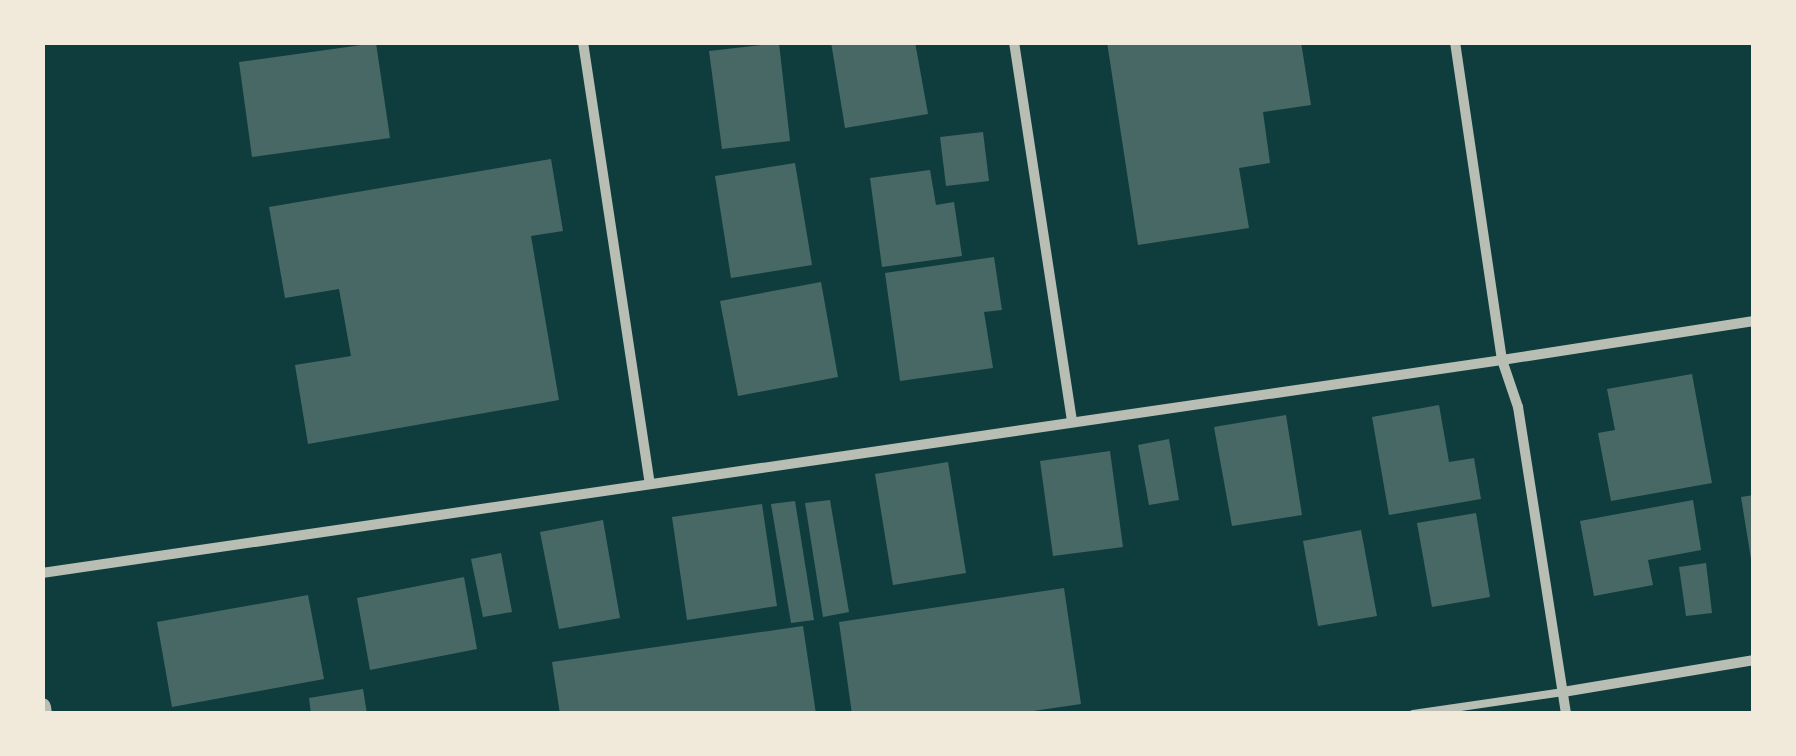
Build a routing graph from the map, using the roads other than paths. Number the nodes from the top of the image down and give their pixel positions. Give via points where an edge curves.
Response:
1 (583, 42) edge
2 (1014, 42) edge
3 (1455, 42) edge
4 (1754, 321) edge
5 (1502, 360) junction
6 (1072, 422) junction
7 (650, 484) junction
8 (42, 573) edge
9 (1754, 660) edge
10 (1563, 692) junction
11 (1413, 714) edge
12 (1566, 714) edge

1 - 7 street
2 - 6 street
3 - 5 street
4 - 5 street
5 - 6 street
5 - 10 street via 1518,406
6 - 7 street
7 - 8 street
9 - 10 street
10 - 11 lane
10 - 12 street

